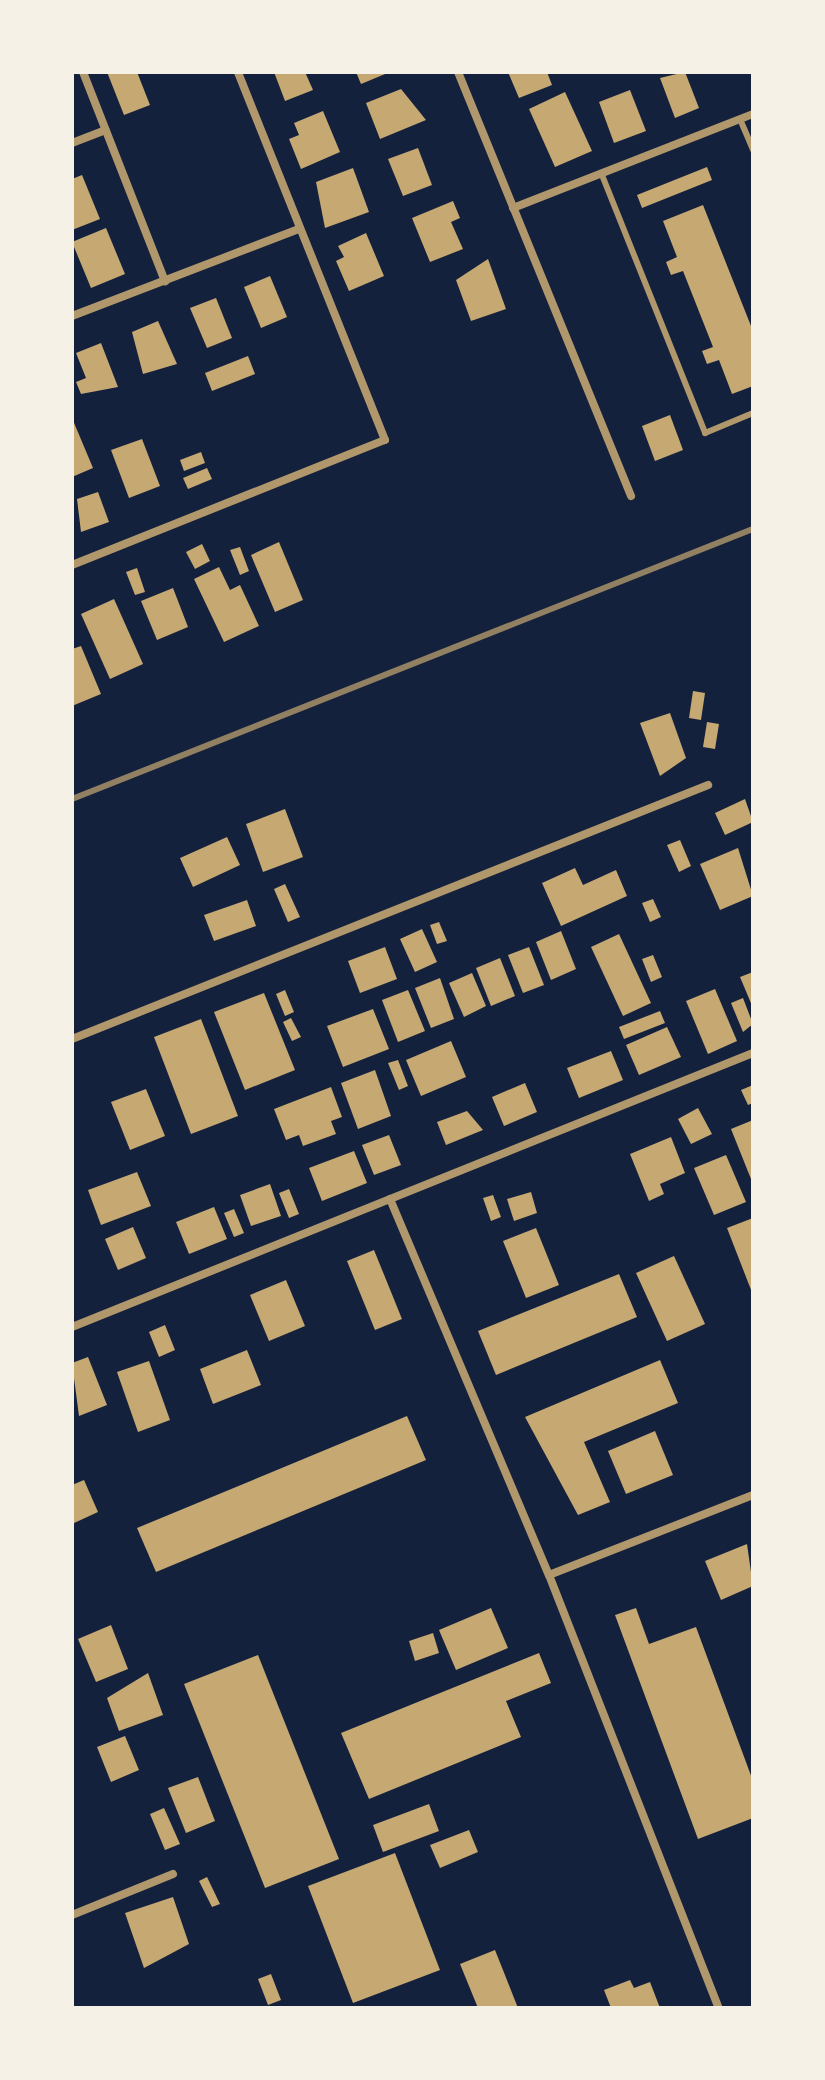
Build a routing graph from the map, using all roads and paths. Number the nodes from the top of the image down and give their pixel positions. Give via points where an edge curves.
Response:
1 (83, 72) edge
2 (238, 72) edge
3 (458, 72) edge
4 (753, 114) edge
5 (740, 119) junction
6 (106, 130) junction
7 (72, 143) edge
8 (753, 150) edge
9 (602, 175) junction
10 (513, 208) junction
11 (299, 229) junction
12 (165, 281) junction
13 (72, 316) edge
14 (753, 413) edge
15 (631, 496) dead end
16 (72, 565) edge
17 (708, 785) dead end
18 (72, 1039) edge
19 (753, 1053) edge
20 (390, 1199) junction
21 (72, 1327) edge
22 (753, 1495) edge
23 (549, 1575) junction
24 (173, 1874) dead end
25 (72, 1915) edge
26 (719, 2008) edge

1 - 6 street
2 - 11 street
3 - 10 street
4 - 5 street
5 - 8 lane
5 - 9 street
6 - 7 street
6 - 12 street
9 - 10 street
9 - 14 lane via 705,433
10 - 15 street
11 - 12 street
11 - 16 street via 385,440
12 - 13 street
17 - 18 street
19 - 20 street
20 - 21 street
20 - 23 street
22 - 23 street
23 - 26 street
24 - 25 street

